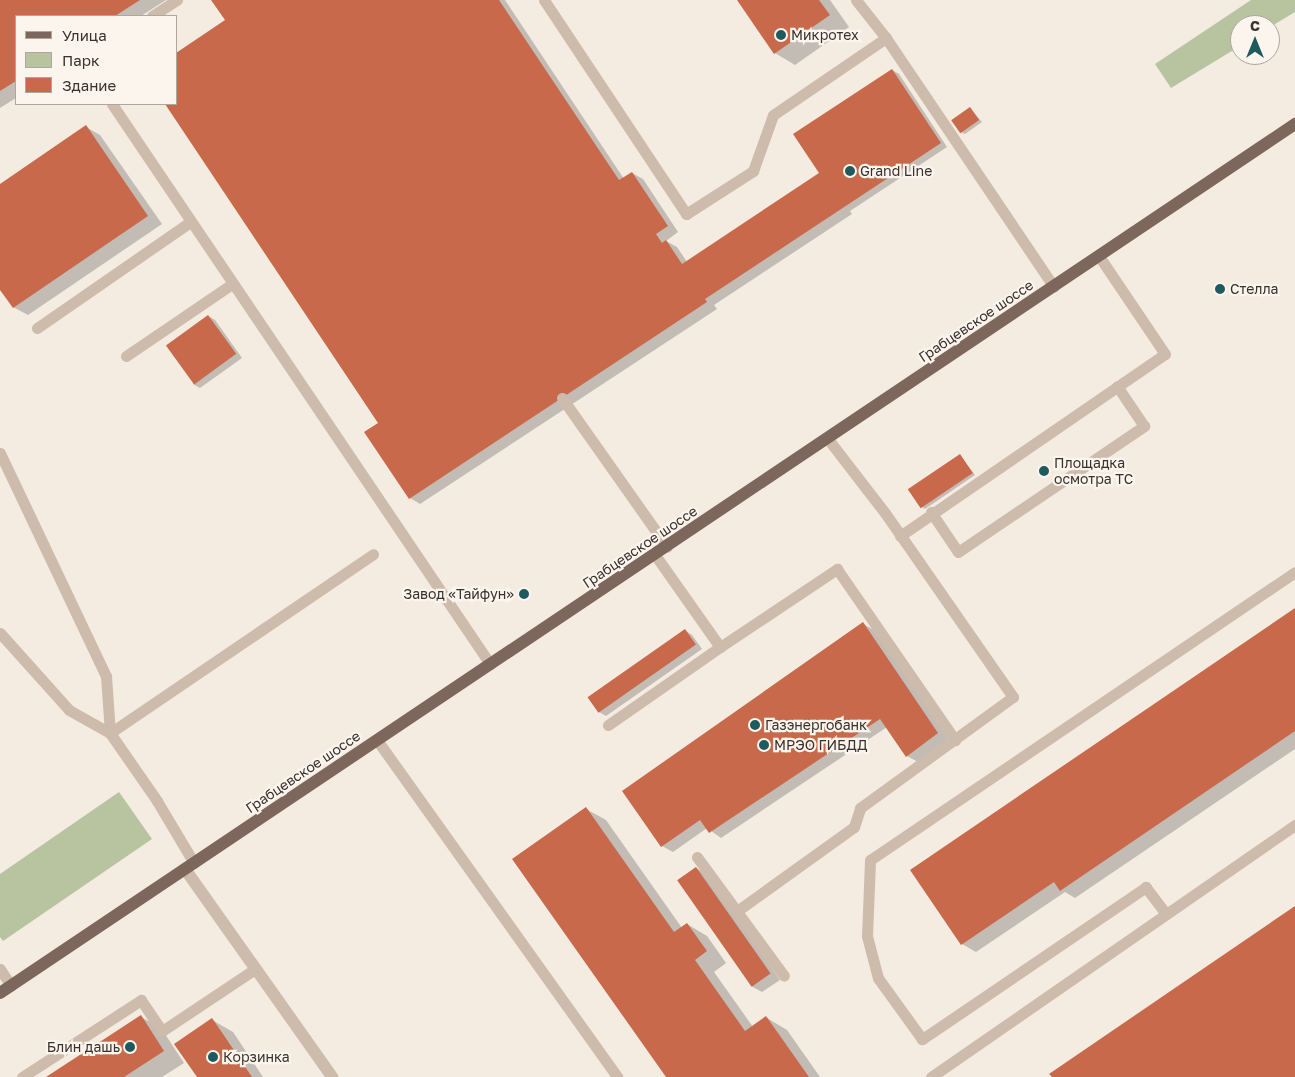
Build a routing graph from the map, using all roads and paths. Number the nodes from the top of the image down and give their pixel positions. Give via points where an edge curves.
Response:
1 (177, 0) edge
2 (544, 0) edge
3 (856, 0) edge
4 (154, 15) edge
5 (886, 38) junction
6 (113, 105) edge
7 (1295, 124) edge
8 (190, 222) junction
9 (1099, 256) junction
10 (232, 284) junction
11 (1054, 286) junction
12 (37, 328) dead end
13 (126, 356) dead end
14 (1117, 386) junction
15 (562, 398) dead end
16 (828, 439) junction
17 (0, 453) edge
18 (931, 512) junction
19 (900, 536) junction
20 (667, 547) junction
21 (372, 554) dead end
22 (655, 555) junction
23 (1295, 572) edge
24 (0, 633) edge
25 (720, 646) junction
26 (490, 664) junction
27 (608, 725) dead end
28 (110, 733) junction
29 (377, 740) junction
30 (955, 740) junction
31 (1295, 825) edge
32 (697, 857) dead end
33 (190, 866) junction
34 (737, 911) junction
35 (1166, 914) junction
36 (0, 969) edge
37 (256, 969) junction
38 (784, 976) dead end
39 (11, 986) junction
40 (0, 993) edge
41 (22, 1077) edge
42 (332, 1077) edge
43 (617, 1077) edge
44 (931, 1077) edge

1 - 4 lane
2 - 5 lane via 686,214 753,171 773,115
3 - 5 lane
5 - 11 lane
6 - 8 lane
7 - 9 main road, Грабцевское шоссе
8 - 10 lane
8 - 12 lane
9 - 11 main road, Грабцевское шоссе
9 - 14 lane via 1165,354
10 - 13 lane
10 - 26 lane
11 - 16 main road, Грабцевское шоссе
14 - 18 lane
14 - 18 lane via 1144,426 1047,492 958,552
15 - 20 lane
16 - 19 lane
16 - 20 main road, Грабцевское шоссе
17 - 28 lane via 106,676
18 - 19 lane
19 - 30 lane via 1013,697
20 - 22 main road, Грабцевское шоссе
21 - 28 lane
22 - 25 lane
22 - 26 main road, Грабцевское шоссе
23 - 35 lane via 870,860 867,936 878,978 922,1039 1146,887
24 - 28 lane via 69,710
25 - 27 lane
25 - 30 lane via 837,569
26 - 29 main road, Грабцевское шоссе
28 - 33 lane via 157,801
29 - 33 main road, Грабцевское шоссе
29 - 43 lane
30 - 34 lane via 860,808 854,827
31 - 35 lane
32 - 34 lane
33 - 37 street
33 - 39 main road, Грабцевское шоссе
34 - 38 lane
35 - 44 lane
36 - 39 lane
37 - 41 lane via 162,1031 141,1000
37 - 42 street
39 - 40 main road, Грабцевское шоссе

